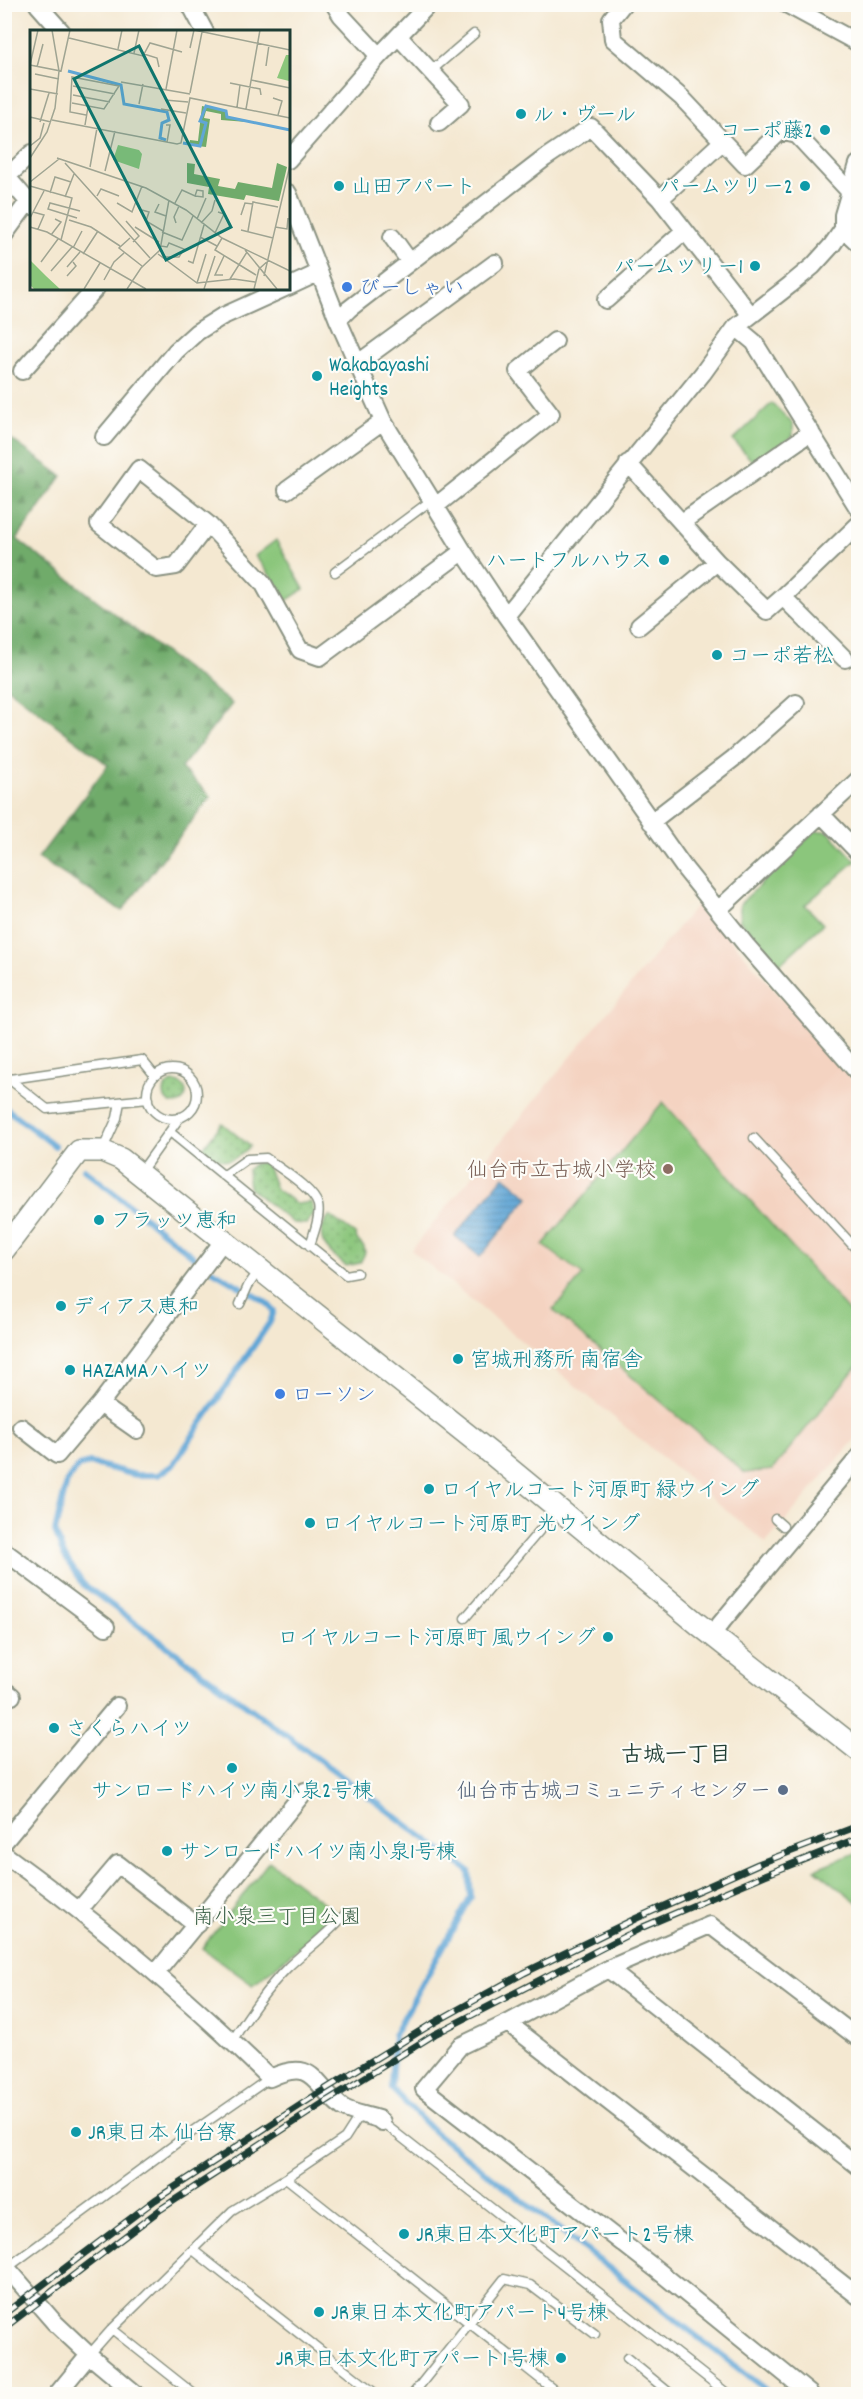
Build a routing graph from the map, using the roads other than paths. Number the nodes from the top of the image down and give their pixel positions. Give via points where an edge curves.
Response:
1 (38, 4) edge
2 (190, 4) edge
3 (334, 4) edge
4 (429, 4) edge
5 (623, 4) edge
6 (786, 4) edge
7 (198, 29) edge
8 (60, 30) edge
9 (474, 34) dead end
10 (399, 37) junction
11 (858, 43) edge
12 (379, 56) junction
13 (431, 71) junction
14 (439, 123) dead end
15 (722, 142) junction
16 (30, 155) edge
17 (290, 158) edge
18 (858, 164) edge
19 (850, 192) junction
20 (660, 199) junction
21 (290, 201) edge
22 (30, 204) edge
23 (843, 229) junction
24 (684, 231) junction
25 (4, 235) edge
26 (392, 237) dead end
27 (858, 243) edge
28 (410, 262) junction
29 (495, 263) dead end
30 (318, 273) junction
31 (290, 285) edge
32 (94, 290) edge
33 (280, 290) edge
34 (606, 300) dead end
35 (750, 314) junction
36 (338, 320) junction
37 (736, 327) junction
38 (555, 341) dead end
39 (357, 364) junction
40 (22, 371) dead end
41 (383, 421) junction
42 (811, 432) junction
43 (104, 437) dead end
44 (628, 463) junction
45 (287, 490) dead end
46 (435, 502) junction
47 (858, 508) edge
48 (682, 522) junction
49 (208, 524) junction
50 (858, 525) edge
51 (463, 551) junction
52 (717, 562) junction
53 (334, 572) dead end
54 (783, 597) junction
55 (506, 616) junction
56 (639, 626) dead end
57 (845, 659) dead end
58 (796, 703) dead end
59 (858, 780) edge
60 (821, 814) junction
61 (651, 822) junction
62 (858, 852) edge
63 (718, 910) junction
64 (858, 1073) edge
65 (155, 1076) junction
66 (7, 1077) edge
67 (148, 1099) junction
68 (120, 1102) junction
69 (180, 1117) junction
70 (170, 1132) junction
71 (754, 1138) dead end
72 (102, 1151) junction
73 (139, 1174) junction
74 (223, 1176) junction
75 (223, 1241) junction
76 (310, 1246) junction
77 (4, 1250) edge
78 (858, 1251) edge
79 (357, 1273) dead end
80 (253, 1278) junction
81 (241, 1301) dead end
82 (100, 1404) junction
83 (21, 1427) dead end
84 (137, 1430) dead end
85 (858, 1458) edge
86 (558, 1509) junction
87 (775, 1519) dead end
88 (783, 1526) dead end
89 (4, 1551) edge
90 (465, 1618) dead end
91 (106, 1627) dead end
92 (711, 1635) junction
93 (117, 1706) dead end
94 (858, 1750) edge
95 (305, 1791) dead end
96 (4, 1842) edge
97 (4, 1854) edge
98 (80, 1909) junction
99 (346, 1913) dead end
100 (196, 1925) junction
101 (608, 1969) junction
102 (156, 1973) junction
103 (508, 2023) junction
104 (858, 2038) edge
105 (232, 2041) junction
106 (270, 2078) junction
107 (361, 2113) junction
108 (382, 2122) joint
109 (858, 2166) edge
110 (286, 2178) junction
111 (193, 2250) junction
112 (6, 2269) edge
113 (858, 2296) edge
114 (469, 2325) junction
115 (112, 2329) junction
116 (596, 2334) dead end
117 (89, 2355) junction
118 (627, 2358) dead end
119 (57, 2394) edge
120 (136, 2394) edge
121 (194, 2394) edge
122 (376, 2394) edge
123 (412, 2394) edge
124 (559, 2394) edge
125 (671, 2394) edge
126 (728, 2394) edge
127 (810, 2394) edge

1 - 8 street
2 - 7 street
3 - 12 street
4 - 10 street
5 - 15 street via 611,19 613,39 682,98
6 - 11 street
9 - 13 lane
10 - 12 street
10 - 13 street
12 - 17 street
13 - 14 street via 460,104
15 - 19 street via 745,165 781,131 797,135
15 - 20 street
16 - 22 street via 7,177
18 - 19 street
19 - 23 street
20 - 24 street
20 - 28 street via 591,127
21 - 30 street
22 - 25 street
23 - 27 street
23 - 35 street via 813,266
24 - 34 street
24 - 35 street
26 - 28 street
28 - 36 street
29 - 39 street
30 - 31 street
30 - 36 street
32 - 40 street
33 - 43 street via 197,332 176,351
35 - 37 street
36 - 39 street
37 - 42 street via 754,342
37 - 44 street
38 - 46 street via 518,371 551,414
39 - 41 street
41 - 45 street
41 - 46 street
42 - 47 street
42 - 48 street
44 - 48 street
44 - 55 street
46 - 51 street
46 - 53 lane
48 - 52 street
49 - 49 street via 176,566 156,569 99,524 139,469
49 - 51 street via 262,583 300,650 320,657
50 - 54 street
51 - 55 street
52 - 54 street via 767,611
52 - 56 street
54 - 57 street
55 - 61 street
58 - 61 street via 734,758
59 - 60 street
60 - 62 street
60 - 63 street
61 - 63 street
63 - 64 street
65 - 66 lane via 142,1060
65 - 67 lane via 147,1090
65 - 69 lane via 170,1069 191,1078 196,1100
66 - 68 lane via 47,1109
67 - 68 lane
67 - 69 lane via 156,1113
68 - 72 lane
69 - 70 lane
70 - 73 lane
70 - 74 lane
71 - 78 lane
72 - 73 street via 121,1159
72 - 77 street via 79,1150
73 - 75 street
74 - 76 lane
74 - 76 lane via 247,1159 266,1158 308,1190 318,1204
75 - 80 street
75 - 82 street
76 - 79 lane via 346,1275
80 - 81 lane
80 - 86 street
82 - 83 street via 57,1455
82 - 84 street
85 - 92 street
86 - 90 lane
86 - 92 street
87 - 88 lane
89 - 91 street
92 - 94 street
93 - 96 street
95 - 100 street
97 - 98 street
98 - 100 street via 118,1864
98 - 102 street
99 - 105 lane via 268,1988
100 - 102 street
101 - 103 street
101 - 104 street via 710,1924
101 - 109 street
102 - 105 street
103 - 113 street
103 - 127 street via 460,2046 424,2089
105 - 106 street
106 - 107 street via 289,2069 309,2073 344,2109
106 - 112 lane
107 - 108 street
107 - 110 lane via 345,2138
108 - 126 lane
110 - 111 lane via 232,2211
110 - 114 lane
111 - 115 lane
111 - 122 lane
112 - 117 street
114 - 116 lane via 504,2278 530,2285
114 - 123 lane
114 - 124 lane
115 - 117 lane
115 - 121 lane
117 - 119 street
117 - 120 street
118 - 125 lane

